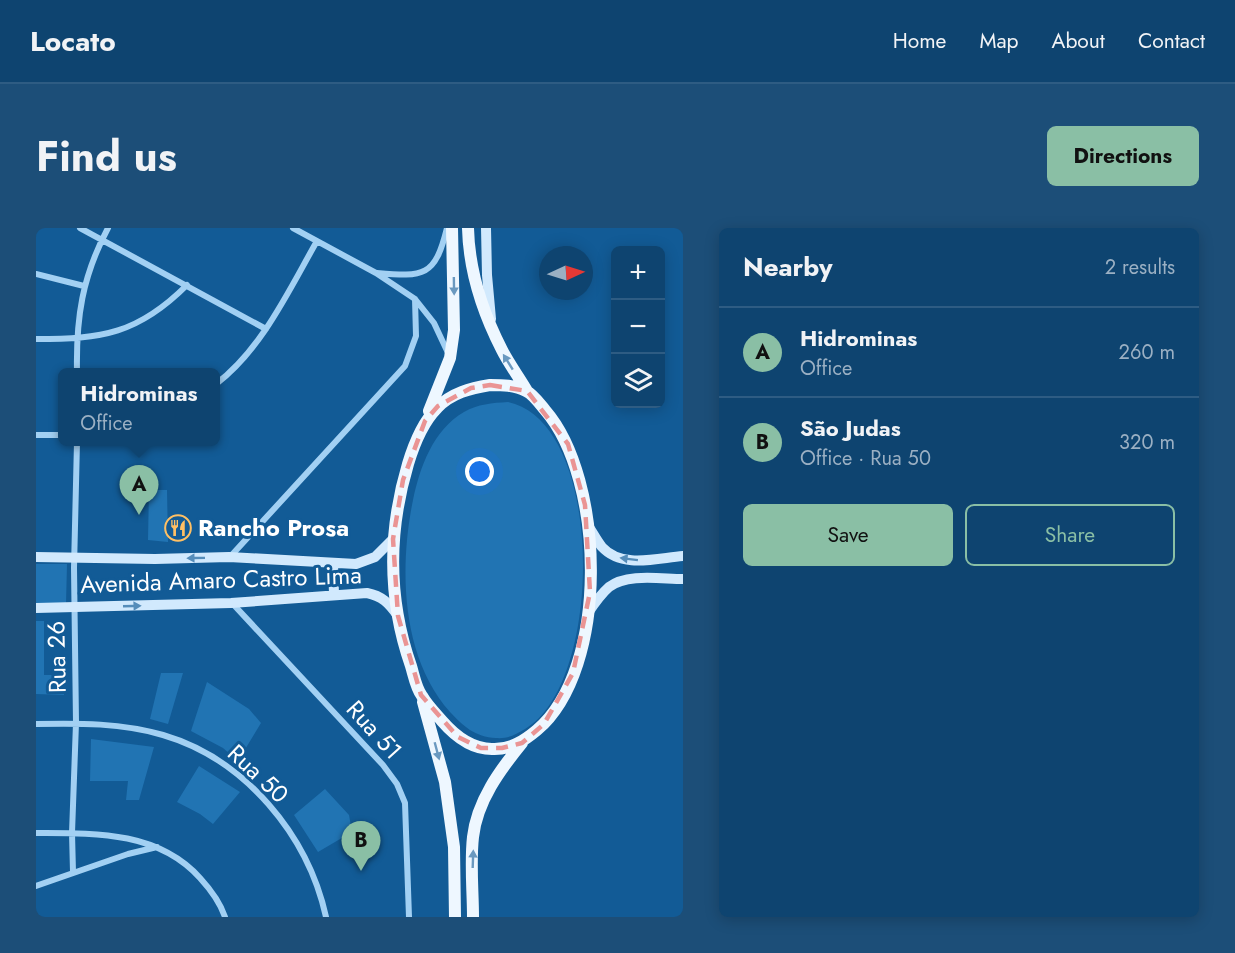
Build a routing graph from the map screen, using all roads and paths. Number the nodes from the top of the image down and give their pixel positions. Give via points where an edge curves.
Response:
1 (80, 228) edge
2 (108, 228) edge
3 (293, 228) edge
4 (447, 228) edge
5 (452, 228) edge
6 (468, 228) edge
7 (486, 228) edge
8 (102, 240) junction
9 (317, 241) junction
10 (376, 273) junction
11 (36, 274) edge
12 (187, 285) junction
13 (84, 286) junction
14 (415, 299) junction
15 (266, 328) junction
16 (492, 331) junction
17 (36, 339) edge
18 (76, 339) junction
19 (450, 358) junction
20 (77, 368) edge
21 (220, 380) edge
22 (527, 391) junction
23 (425, 421) junction
24 (36, 435) edge
25 (58, 435) edge
26 (77, 446) edge
27 (589, 527) junction
28 (393, 539) junction
29 (683, 556) edge
30 (36, 557) edge
31 (74, 557) junction
32 (229, 558) junction
33 (333, 564) junction
34 (683, 579) edge
35 (334, 594) junction
36 (231, 603) junction
37 (74, 607) junction
38 (36, 608) edge
39 (588, 613) junction
40 (398, 616) junction
41 (421, 695) junction
42 (76, 723) junction
43 (36, 724) edge
44 (522, 742) junction
45 (36, 833) edge
46 (72, 833) junction
47 (157, 846) junction
48 (73, 872) junction
49 (36, 886) edge
50 (225, 917) edge
51 (326, 917) edge
52 (409, 917) edge
53 (455, 917) edge
54 (473, 917) edge

1 - 8 street
2 - 8 street
3 - 9 street
4 - 10 street via 438,258 430,268 420,274
5 -> 19 main road via 454,330
6 - 16 main road via 477,287
7 - 16 street
8 - 12 street
8 - 13 street
9 - 10 street
9 - 15 street
10 - 14 street
11 - 13 street
12 - 15 street
12 - 18 street via 136,323
13 - 18 street
14 - 19 street via 434,323
14 - 32 street via 416,336 405,366
15 - 21 street
22 -> 16 main road
17 - 18 street
18 - 20 street
19 - 23 main road
22 - 23 main road via 509,386 471,388 438,406
22 - 27 main road via 557,424 568,444
23 - 28 main road via 403,480
24 - 25 street
26 - 31 street, Rua 26
29 -> 27 street via 631,561 603,548
27 - 39 main road
28 - 33 street, Avenida Amaro Castro Lima via 366,561
28 - 40 main road
30 - 31 street, Avenida Amaro Castro Lima
32 -> 31 street, Avenida Amaro Castro Lima
31 - 37 street, Rua 26
32 - 33 street, Avenida Amaro Castro Lima
33 - 35 street
34 - 39 street via 632,579 617,583 598,598
35 - 36 street, Avenida Amaro Castro Lima
35 - 40 street, Avenida Amaro Castro Lima via 378,595
37 -> 36 street, Avenida Amaro Castro Lima
36 - 52 street, Rua 51 via 398,784 405,803
37 - 38 street, Avenida Amaro Castro Lima
37 - 42 street, Rua 26
39 - 44 main road via 566,692 543,724
40 - 41 main road
41 - 44 main road via 452,732 467,743 493,749
41 -> 53 main road via 445,782 454,847
42 - 43 street, Rua 50
42 - 46 street, Rua 26
42 - 51 street, Rua 50 via 164,735 223,762 250,784 293,837 321,892
54 -> 44 main road via 473,837 478,817 504,764
45 - 46 street
46 - 47 street via 122,836
46 - 48 street, Rua 26
47 - 48 street
47 - 50 street via 190,867 214,893
48 - 49 street

